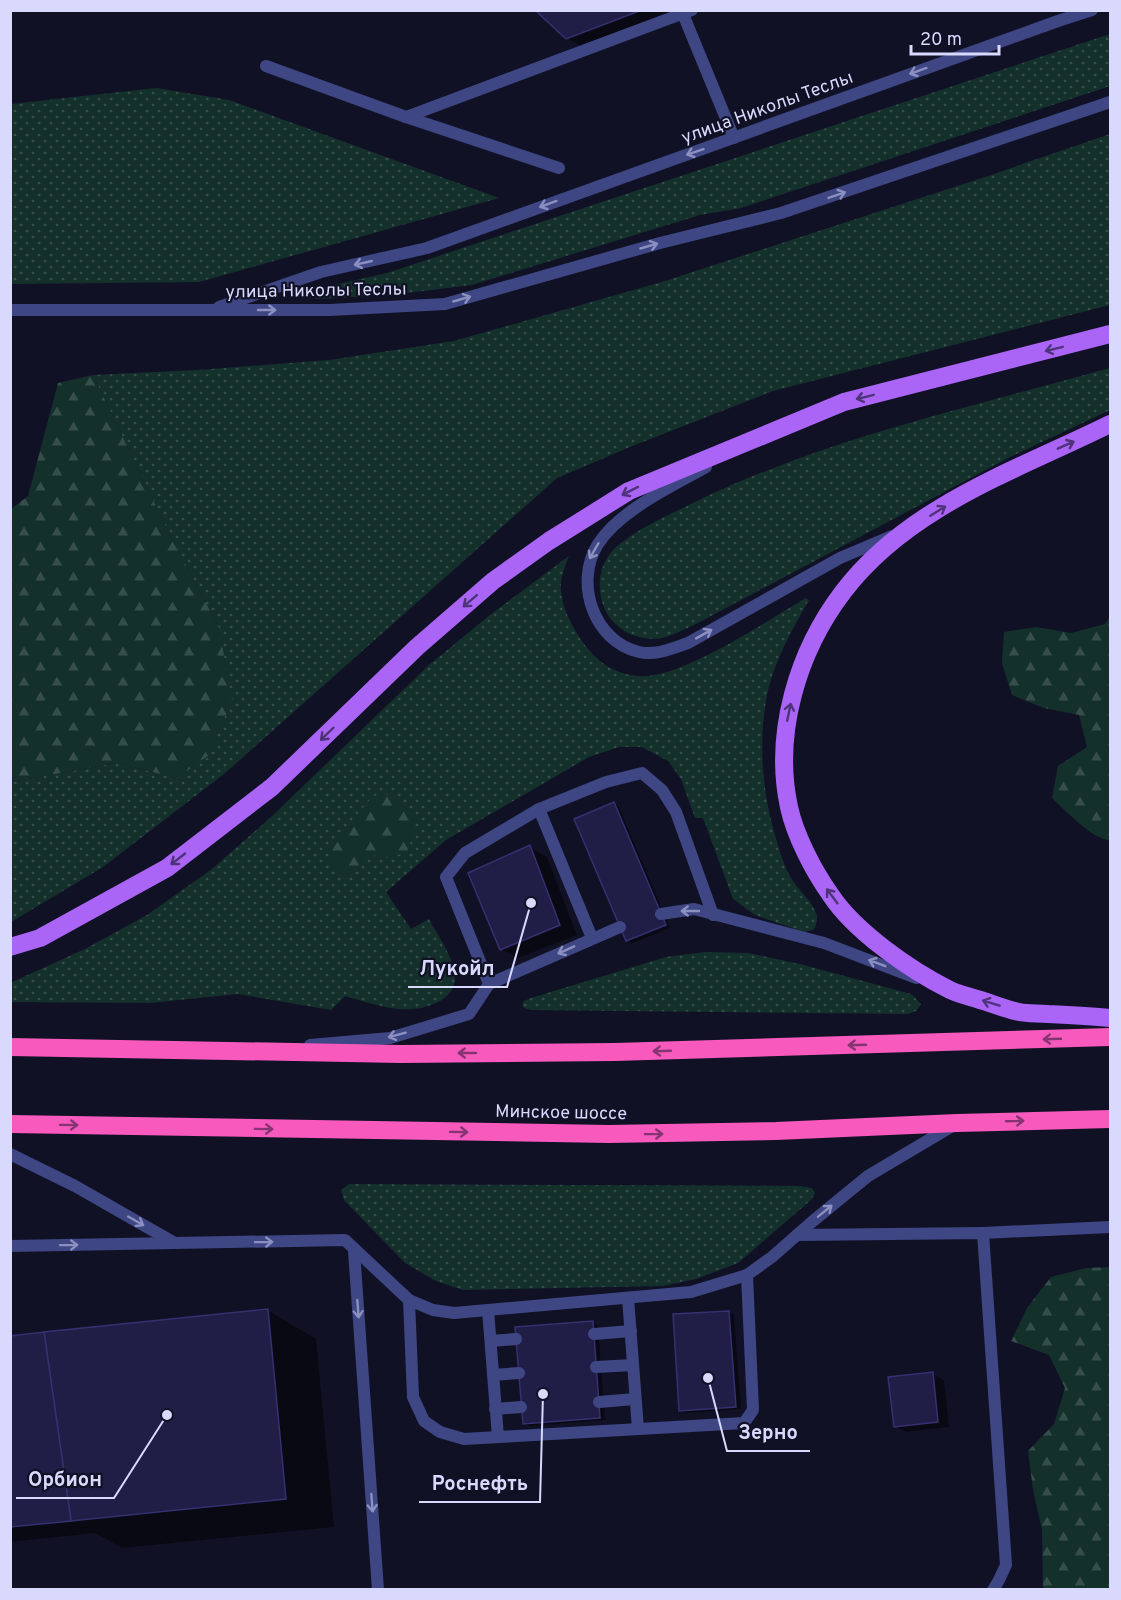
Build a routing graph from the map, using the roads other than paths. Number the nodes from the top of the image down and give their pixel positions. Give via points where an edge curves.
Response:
1 (1092, 10) edge
2 (687, 12) edge
3 (266, 66) dead end
4 (1110, 102) edge
5 (406, 117) junction
6 (734, 138) junction
7 (559, 168) dead end
8 (10, 310) edge
9 (209, 310) junction
10 (1110, 334) edge
11 (1110, 424) edge
12 (761, 435) junction
13 (907, 530) junction
14 (539, 809) junction
15 (661, 914) dead end
16 (713, 915) junction
17 (620, 927) dead end
18 (592, 938) junction
19 (10, 947) edge
20 (489, 984) junction
21 (951, 991) junction
22 (1110, 1018) edge
23 (1110, 1037) edge
24 (10, 1047) edge
25 (232, 1052) junction
26 (1110, 1119) edge
27 (957, 1123) junction
28 (10, 1124) edge
29 (10, 1154) edge
30 (1110, 1227) edge
31 (983, 1233) junction
32 (797, 1235) junction
33 (174, 1243) junction
34 (10, 1245) edge
35 (354, 1251) junction
36 (747, 1275) junction
37 (628, 1298) junction
38 (409, 1300) junction
39 (488, 1310) junction
40 (631, 1331) junction
41 (594, 1334) dead end
42 (516, 1339) dead end
43 (491, 1341) junction
44 (633, 1365) junction
45 (596, 1367) dead end
46 (519, 1373) dead end
47 (493, 1375) junction
48 (636, 1399) junction
49 (599, 1402) dead end
50 (521, 1407) dead end
51 (495, 1409) junction
52 (638, 1429) junction
53 (498, 1437) junction
54 (378, 1590) edge
55 (993, 1590) edge

1 -> 6 street, улица Николы Теслы
2 - 5 street
2 - 6 street
3 - 5 street
9 -> 4 street, улица Николы Теслы via 330,310 445,304 781,213
5 - 7 street
6 -> 9 street, улица Николы Теслы via 427,248 321,272
8 - 9 street
10 -> 12 main road via 844,402
13 -> 11 main road via 960,497
12 -> 13 street via 651,498 620,520 599,542 589,560 586,580 591,607 602,627 618,643 640,652 662,652 688,643 840,558
12 -> 19 main road via 629,491 549,541 493,581 417,647 272,787 167,868 40,938
21 -> 13 main road via 864,932 830,896 806,852 789,807 785,768 786,726 796,680 815,637 843,592
14 - 16 street via 606,782 642,773 662,790 676,812
14 - 18 street
14 - 20 street via 465,853 446,877
16 -> 15 street via 694,909
21 -> 16 street via 824,943
17 - 18 street
18 -> 20 street
20 -> 25 street via 469,1014 390,1038
22 -> 21 main road via 1020,1012
23 -> 25 highway via 615,1053
24 - 25 highway
27 -> 26 highway, Минское шоссе
28 -> 27 highway, Минское шоссе via 609,1134
32 -> 27 street via 868,1176
29 -> 33 street
30 - 31 street
31 - 32 street
31 - 55 street via 1006,1565
32 - 36 street
34 -> 33 street
33 -> 35 street via 345,1240
35 - 38 street
35 -> 54 street
36 - 37 street via 691,1292
36 - 52 street via 753,1410 744,1423
37 - 39 street
37 - 40 street
38 - 39 street via 453,1313
38 - 53 street via 413,1397 424,1421 440,1432 464,1439
39 - 43 street
40 - 41 street
40 - 44 street
42 - 43 street
43 - 47 street
44 - 45 street
44 - 48 street
46 - 47 street
47 - 51 street
48 - 49 street
48 - 52 street
50 - 51 street
51 - 53 street
52 - 53 street

